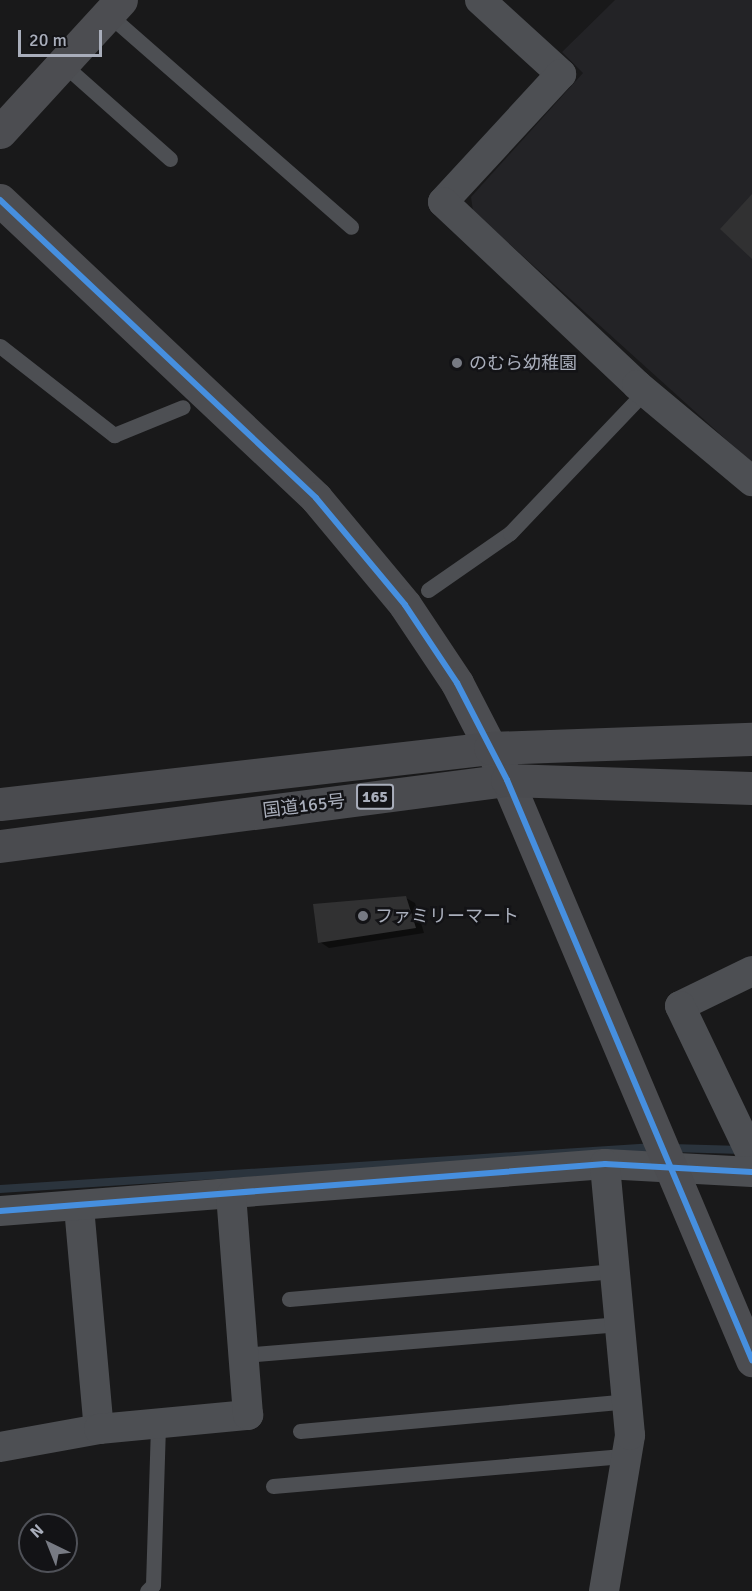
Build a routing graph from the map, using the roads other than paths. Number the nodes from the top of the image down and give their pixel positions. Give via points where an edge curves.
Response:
1 (480, 0) edge
2 (115, 7) edge
3 (63, 64) junction
4 (0, 132) edge
5 (170, 159) dead end
6 (0, 200) edge
7 (351, 227) dead end
8 (0, 346) edge
9 (645, 391) junction
10 (183, 407) dead end
11 (752, 481) edge
12 (428, 590) dead end
13 (752, 739) edge
14 (490, 748) junction
15 (507, 780) junction
16 (752, 788) edge
17 (0, 804) edge
18 (0, 846) edge
19 (752, 971) edge
20 (748, 1147) edge
21 (671, 1163) junction
22 (605, 1164) junction
23 (752, 1172) edge
24 (231, 1196) junction
25 (79, 1207) junction
26 (0, 1210) edge
27 (615, 1271) junction
28 (289, 1299) dead end
29 (620, 1324) junction
30 (243, 1355) junction
31 (752, 1360) edge
32 (627, 1401) junction
33 (158, 1424) junction
34 (99, 1430) junction
35 (300, 1431) dead end
36 (0, 1447) edge
37 (626, 1456) junction
38 (273, 1486) dead end
39 (147, 1591) edge
40 (604, 1591) edge

1 - 9 street via 561,74 443,202
2 - 3 street
2 - 7 lane
3 - 4 street
3 - 5 lane
6 - 14 street via 195,378 358,544 457,683
8 - 10 lane via 114,435
9 - 11 street
9 - 12 lane via 510,533
13 - 14 highway, 国道165号 / 165
14 - 15 street
14 - 17 highway, 国道165号 / 165
15 - 16 highway, 国道165号 / 165
15 - 18 highway, 国道165号 / 165
15 - 21 street
19 - 20 street via 680,1005
21 - 22 street
21 - 23 street
21 - 31 street
22 - 24 street
22 - 27 street
24 - 25 street
24 - 30 street
25 - 26 street
25 - 34 street
27 - 28 lane
27 - 29 street
29 - 30 lane
29 - 32 street
30 - 33 street via 248,1415
32 - 35 lane
32 - 37 street
33 - 34 street
33 - 39 lane via 153,1585
34 - 36 street
37 - 38 lane
37 - 40 street

